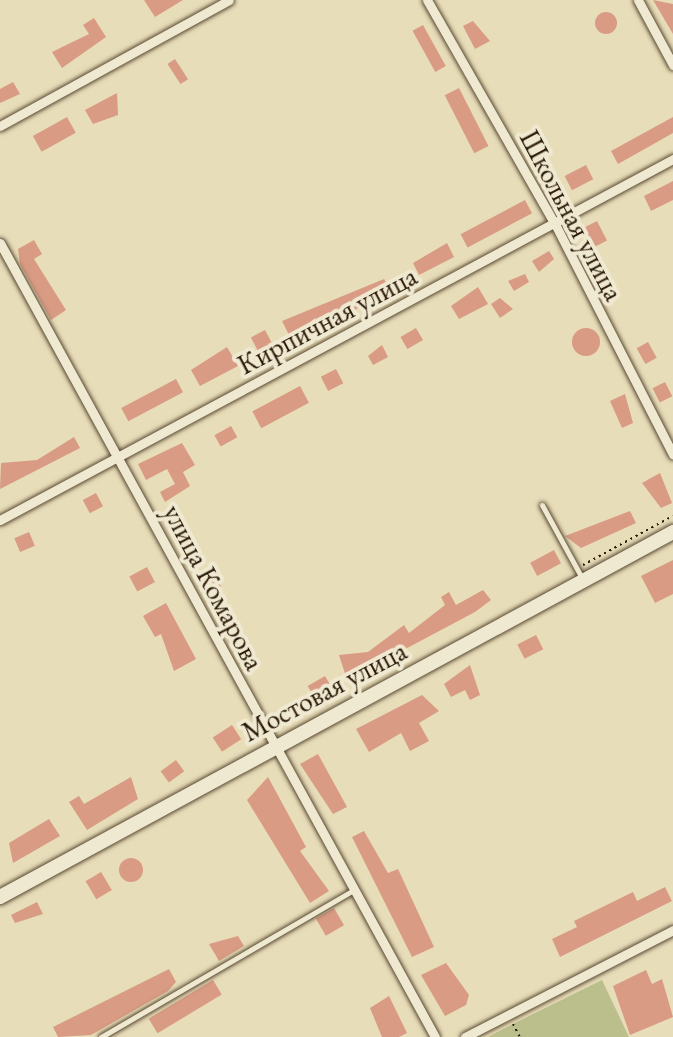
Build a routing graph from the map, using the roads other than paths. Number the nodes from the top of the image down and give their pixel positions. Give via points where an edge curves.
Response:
1 (229, 0) edge
2 (427, 0) edge
3 (638, 0) edge
4 (673, 65) edge
5 (0, 126) edge
6 (673, 159) edge
7 (555, 224) junction
8 (0, 243) edge
9 (673, 455) edge
10 (118, 456) junction
11 (542, 505) dead end
12 (0, 520) edge
13 (673, 532) edge
14 (580, 574) junction
15 (275, 747) junction
16 (354, 890) junction
17 (0, 897) edge
18 (673, 930) edge
19 (101, 1037) edge
20 (435, 1037) edge
21 (465, 1037) edge

1 - 5 street
2 - 7 street, Школьная улица
3 - 4 street
6 - 7 street, Кирпичная улица
7 - 9 street, Школьная улица
7 - 10 street, Кирпичная улица
8 - 10 street, улица Комарова
10 - 12 street, Кирпичная улица
10 - 15 street, улица Комарова
11 - 14 lane
13 - 14 street, Мостовая улица
14 - 15 street, Мостовая улица
15 - 16 street, улица Комарова
15 - 17 street, Мостовая улица
16 - 19 lane
16 - 20 street, улица Комарова
18 - 21 street

